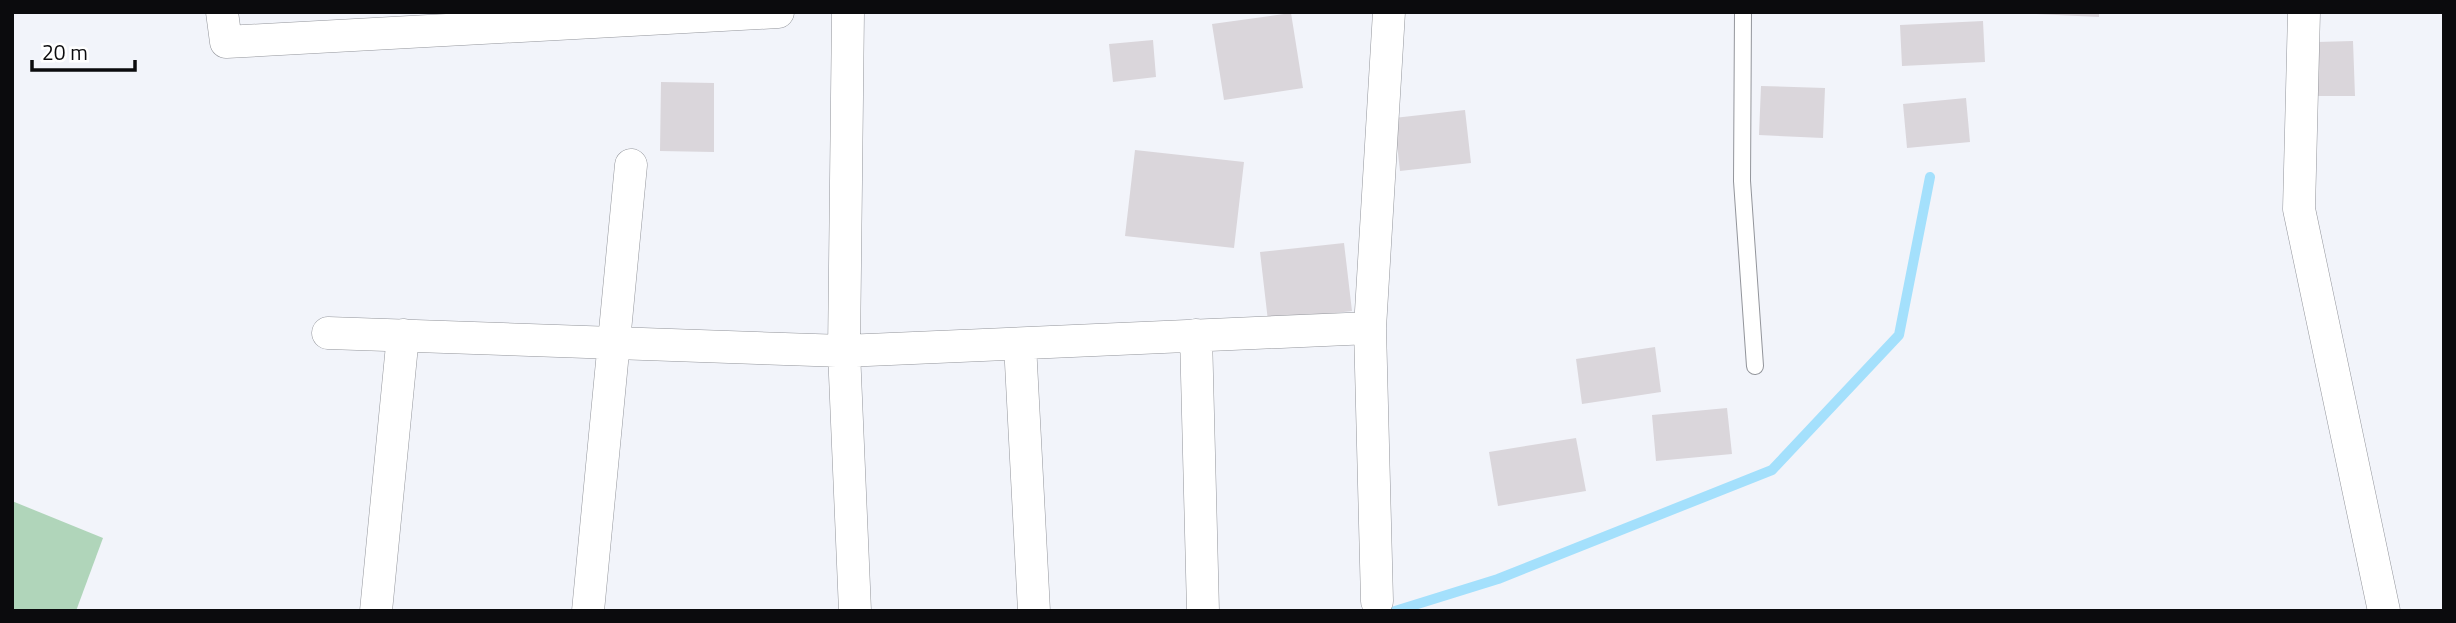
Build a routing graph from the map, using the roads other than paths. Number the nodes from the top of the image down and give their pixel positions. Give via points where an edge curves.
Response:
1 (222, 12) edge
2 (778, 12) edge
3 (848, 12) edge
4 (1389, 12) edge
5 (1743, 12) edge
6 (2304, 12) edge
7 (631, 165) dead end
8 (1370, 328) junction
9 (328, 333) dead end
10 (402, 335) junction
11 (1196, 335) junction
12 (614, 343) junction
13 (1020, 344) junction
14 (845, 351) junction
15 (1755, 366) dead end
16 (1377, 601) dead end
17 (376, 611) edge
18 (588, 611) edge
19 (855, 611) edge
20 (1034, 611) edge
21 (1203, 611) edge
22 (2384, 611) edge

1 - 2 street via 226,42
3 - 14 street
4 - 8 street
5 - 15 lane via 1742,181
6 - 22 street via 2299,209
7 - 12 street
8 - 11 street
8 - 16 street
9 - 10 street
10 - 12 street
10 - 17 street
11 - 13 street
11 - 21 street
12 - 14 street
12 - 18 street
13 - 14 street
13 - 20 street
14 - 19 street

